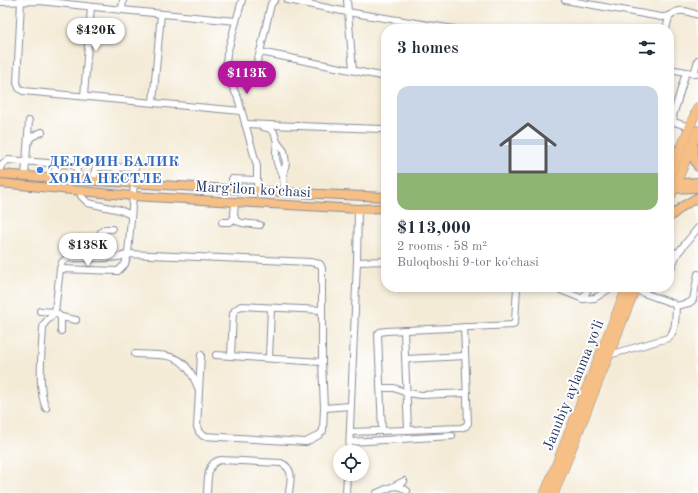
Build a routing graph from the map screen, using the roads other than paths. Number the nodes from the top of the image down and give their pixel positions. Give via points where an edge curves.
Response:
1 (123, 0) edge
2 (242, 0) edge
3 (275, 0) edge
4 (288, 0) edge
5 (347, 0) edge
6 (565, 0) edge
7 (21, 1) junction
8 (40, 1) edge
9 (0, 2) edge
10 (91, 7) junction
11 (122, 10) junction
12 (347, 12) junction
13 (161, 14) junction
14 (698, 15) edge
15 (669, 17) junction
16 (236, 21) junction
17 (423, 24) edge
18 (667, 24) edge
19 (260, 52) junction
20 (698, 60) edge
21 (674, 69) edge
22 (353, 70) junction
23 (686, 72) junction
24 (696, 74) edge
25 (381, 76) edge
26 (233, 86) junction
27 (84, 96) junction
28 (153, 102) junction
29 (698, 108) edge
30 (241, 111) junction
31 (674, 113) edge
32 (29, 121) dead end
33 (674, 122) edge
34 (246, 126) junction
35 (694, 128) edge
36 (381, 129) edge
37 (42, 132) dead end
38 (277, 142) junction
39 (28, 143) junction
40 (693, 143) junction
41 (683, 144) junction
42 (674, 154) edge
43 (26, 162) junction
44 (48, 163) dead end
45 (117, 167) junction
46 (698, 167) edge
47 (135, 168) dead end
48 (0, 169) edge
49 (0, 174) edge
50 (283, 174) junction
51 (674, 174) edge
52 (25, 176) junction
53 (51, 178) junction
54 (674, 178) edge
55 (232, 179) dead end
56 (79, 180) junction
57 (257, 180) junction
58 (94, 181) junction
59 (116, 182) junction
60 (698, 182) edge
61 (134, 183) junction
62 (0, 184) edge
63 (674, 184) edge
64 (674, 184) edge
65 (698, 188) edge
66 (80, 191) junction
67 (258, 191) junction
68 (284, 192) junction
69 (133, 196) junction
70 (381, 197) edge
71 (698, 197) edge
72 (235, 202) junction
73 (358, 208) junction
74 (381, 208) edge
75 (674, 214) edge
76 (131, 215) junction
77 (234, 218) junction
78 (222, 222) dead end
79 (260, 225) dead end
80 (112, 228) dead end
81 (698, 228) edge
82 (674, 252) edge
83 (128, 254) junction
84 (677, 254) junction
85 (100, 258) junction
86 (381, 261) edge
87 (674, 261) edge
88 (357, 262) junction
89 (60, 269) junction
90 (698, 274) edge
91 (517, 292) edge
92 (566, 292) edge
93 (586, 292) edge
94 (604, 292) edge
95 (630, 292) edge
96 (631, 292) edge
97 (643, 292) edge
98 (583, 299) junction
99 (676, 306) junction
100 (271, 308) junction
101 (322, 310) junction
102 (40, 311) dead end
103 (55, 312) junction
104 (61, 317) junction
105 (76, 320) dead end
106 (464, 327) junction
107 (404, 330) junction
108 (61, 331) dead end
109 (135, 354) dead end
110 (201, 355) dead end
111 (216, 355) dead end
112 (609, 355) junction
113 (231, 356) junction
114 (465, 356) junction
115 (269, 358) junction
116 (406, 359) junction
117 (322, 362) junction
118 (380, 388) junction
119 (199, 392) junction
120 (407, 393) junction
121 (467, 393) junction
122 (350, 406) junction
123 (46, 408) dead end
124 (324, 408) junction
125 (408, 430) junction
126 (382, 431) junction
127 (350, 432) junction
128 (452, 436) dead end
129 (350, 442) junction
130 (349, 445) edge
131 (347, 481) edge
132 (404, 481) dead end
133 (394, 486) junction
134 (407, 491) dead end
135 (207, 493) edge
136 (289, 493) edge
137 (346, 493) edge
138 (377, 493) edge
139 (545, 493) edge
140 (554, 493) edge

1 - 11 street
2 - 16 street
3 - 19 street via 270,4
4 - 12 street
5 - 12 street
6 - 15 street
7 - 8 street
7 - 9 street
7 - 27 street via 17,83 19,88 23,91
8 - 10 street
10 - 11 street
10 - 27 street
11 - 13 street
12 - 17 street
12 - 22 street
13 - 16 street
13 - 28 street
14 - 15 street via 679,10
15 - 18 street
16 - 26 street via 224,65 226,77
19 - 22 street
19 - 26 street via 255,68
20 - 24 street
21 - 23 street
22 - 25 street
23 - 24 street
23 - 31 street
26 - 30 street
27 - 28 street
28 - 30 street
29 - 35 highway
30 - 34 street
32 - 39 street
33 - 35 street
34 - 36 street
34 - 38 street via 268,128 275,134
34 - 57 street via 257,166
35 - 40 highway
35 - 41 highway
37 - 39 street via 31,137
38 - 50 street via 276,161
38 - 50 street via 285,155
39 - 43 street
40 - 46 main road
40 - 54 highway
41 - 42 main road
41 - 51 highway
43 - 44 street
43 - 48 street via 8,160
43 - 52 street
45 - 47 street
45 - 58 street via 97,167
45 - 59 street
49 - 52 main road, Margʻilon koʻchasi
50 - 68 street
52 - 53 main road, Margʻilon koʻchasi
53 - 56 main road, Margʻilon koʻchasi
53 - 56 street via 56,167 62,164 76,167
55 - 57 street
56 - 58 main road, Margʻilon koʻchasi
57 - 67 street
58 - 59 main road, Margʻilon koʻchasi
59 - 61 main road, Margʻilon koʻchasi
60 - 63 main road
61 - 67 main road, Margʻilon koʻchasi
61 - 69 street
62 - 66 main road, Margʻilon koʻchasi
64 - 65 main road
66 - 69 main road, Margʻilon koʻchasi
66 - 76 street via 88,203
67 - 68 main road, Margʻilon koʻchasi
68 - 70 main road, Margʻilon koʻchasi
69 - 72 main road, Margʻilon koʻchasi
69 - 76 street
71 - 75 main road
72 - 73 main road, Margʻilon koʻchasi
72 - 77 street
73 - 74 main road, Margʻilon koʻchasi
73 - 88 street
76 - 83 street
77 - 78 street via 230,222
77 - 79 street via 242,223
80 - 85 street via 101,232
81 - 84 street
82 - 84 street
83 - 85 street
83 - 89 street via 125,264 118,271
83 - 101 street via 316,262 322,268
84 - 87 street
85 - 89 street via 68,258 62,262
86 - 88 street
88 - 122 street
89 - 103 street
90 - 99 street via 692,300
91 - 106 street via 513,325
92 - 98 street
93 - 98 street
94 - 98 street via 595,298
95 - 139 highway, Janubiy aylanma yoʻli
96 - 112 highway, Janubiy aylanma yoʻli
97 - 99 street
99 - 112 street via 673,334 668,338
100 - 101 street
100 - 113 street via 241,306 235,310
100 - 115 street
101 - 117 street
102 - 103 street
103 - 104 street
103 - 123 street via 43,328 42,397
104 - 105 street
104 - 108 street
106 - 107 street
106 - 114 street
107 - 116 street
107 - 118 street via 378,334
109 - 119 street via 170,356 181,360 190,370
110 - 119 street
111 - 113 street
112 - 140 highway, Janubiy aylanma yoʻli
113 - 115 street
114 - 116 street
114 - 121 street
115 - 117 street
116 - 120 street
117 - 124 street
118 - 120 street via 394,388
118 - 126 street
119 - 124 street via 197,427 203,436 306,442 323,431
120 - 121 street via 421,396
120 - 125 street
121 - 125 street via 468,423 464,427
122 - 124 street
122 - 127 street
125 - 126 street
126 - 127 street
127 - 129 street
128 - 129 street
129 - 130 street
131 - 137 street
132 - 133 street
133 - 134 street
133 - 138 street
135 - 136 street via 208,472 214,461 221,460 284,464 291,473

